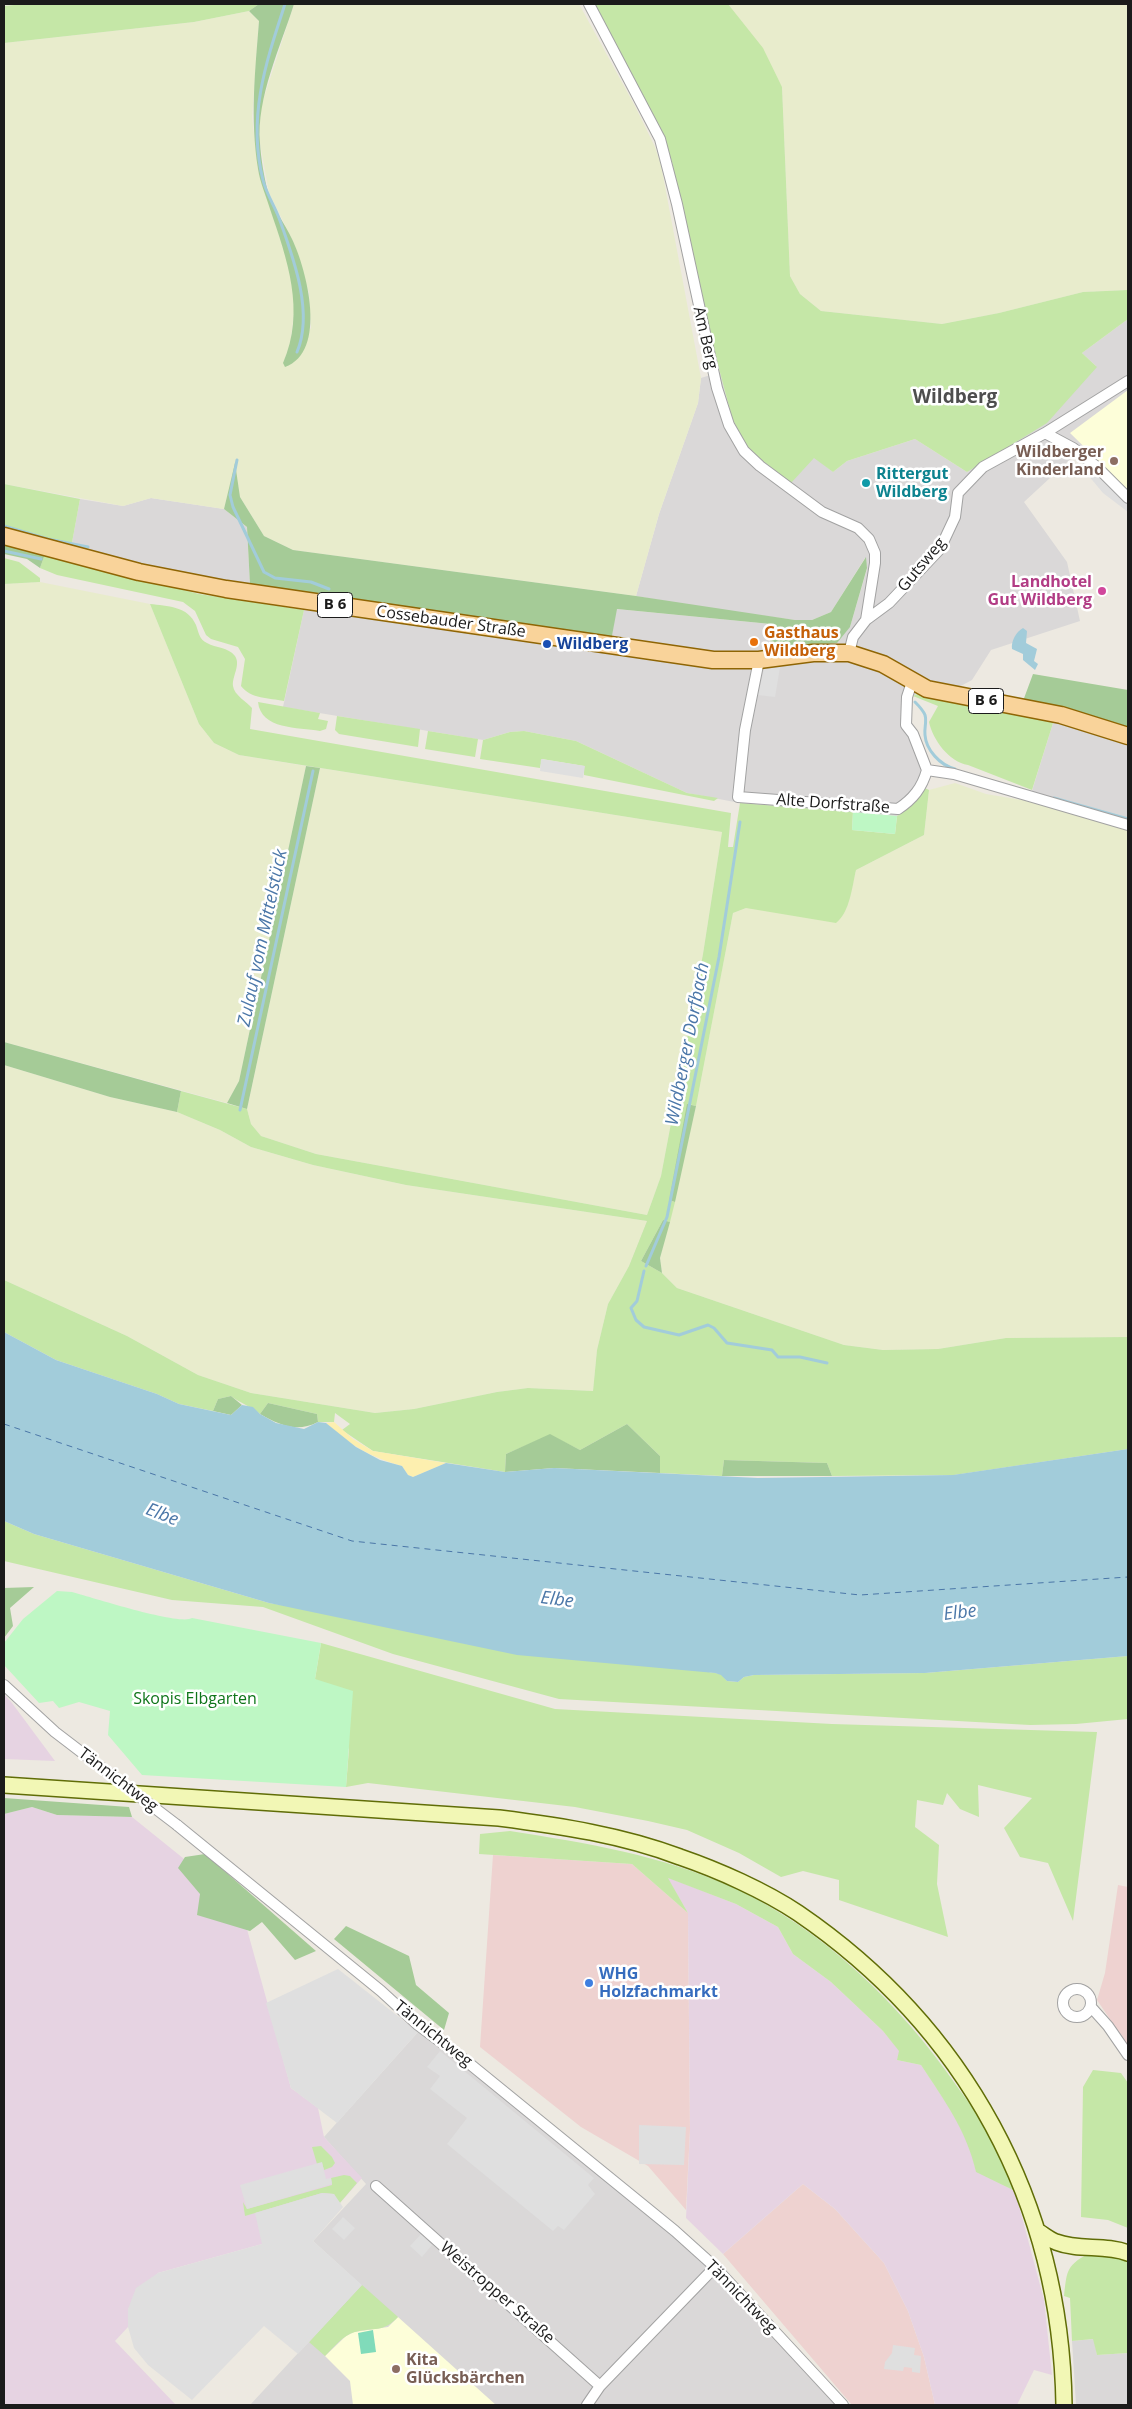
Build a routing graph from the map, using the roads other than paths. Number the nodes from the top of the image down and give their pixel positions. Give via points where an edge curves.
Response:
1 (589, 4) edge
2 (1128, 381) edge
3 (1045, 433) junction
4 (1128, 498) edge
5 (4, 536) edge
6 (866, 620) junction
7 (849, 652) junction
8 (759, 660) junction
9 (912, 682) junction
10 (1128, 736) edge
11 (927, 770) junction
12 (1128, 825) edge
13 (4, 1685) edge
14 (4, 1785) edge
15 (1090, 2008) dead end
16 (1128, 2055) edge
17 (376, 2186) dead end
18 (1039, 2232) junction
19 (1128, 2252) edge
20 (715, 2267) junction
21 (600, 2386) junction
22 (587, 2405) edge
23 (842, 2405) edge
24 (1064, 2405) edge

1 - 6 street, Am Berg via 660,139 717,388 729,424 744,451 760,466 822,512 858,528 869,539 875,563
2 - 3 street, Gutsweg
3 - 4 street via 1073,448
3 - 6 street, Gutsweg via 983,467 958,494 955,517 940,548 889,603
5 - 8 main road, Cossebauder Straße / B 6 via 139,572 226,589 713,660
6 - 7 street, Gutsweg via 854,637
7 - 8 main road, Cossebauder Straße / B 6
7 - 9 main road, Cossebauder Straße / B 6 via 883,664
8 - 11 street, Alte Dorfstraße via 744,730 738,797 898,809 912,800
9 - 10 main road, Cossebauder Straße / B 6 via 943,693 1061,715
9 - 11 street via 907,697 906,725 913,734
11 - 12 street via 954,774
13 - 20 street, Tännichtweg, bridge via 55,1732 177,1825 381,1991 418,2025 668,2225
14 - 18 main road via 499,1818 632,1840 729,1877 796,1912 853,1954 908,2006 955,2063 990,2117 1018,2175
15 - 16 street via 1108,2026
17 - 21 street, Weistropper Straße
18 - 19 main road via 1055,2242 1074,2247 1102,2247
18 - 24 main road via 1059,2327
20 - 21 street
20 - 23 street, Tännichtweg
21 - 22 street

